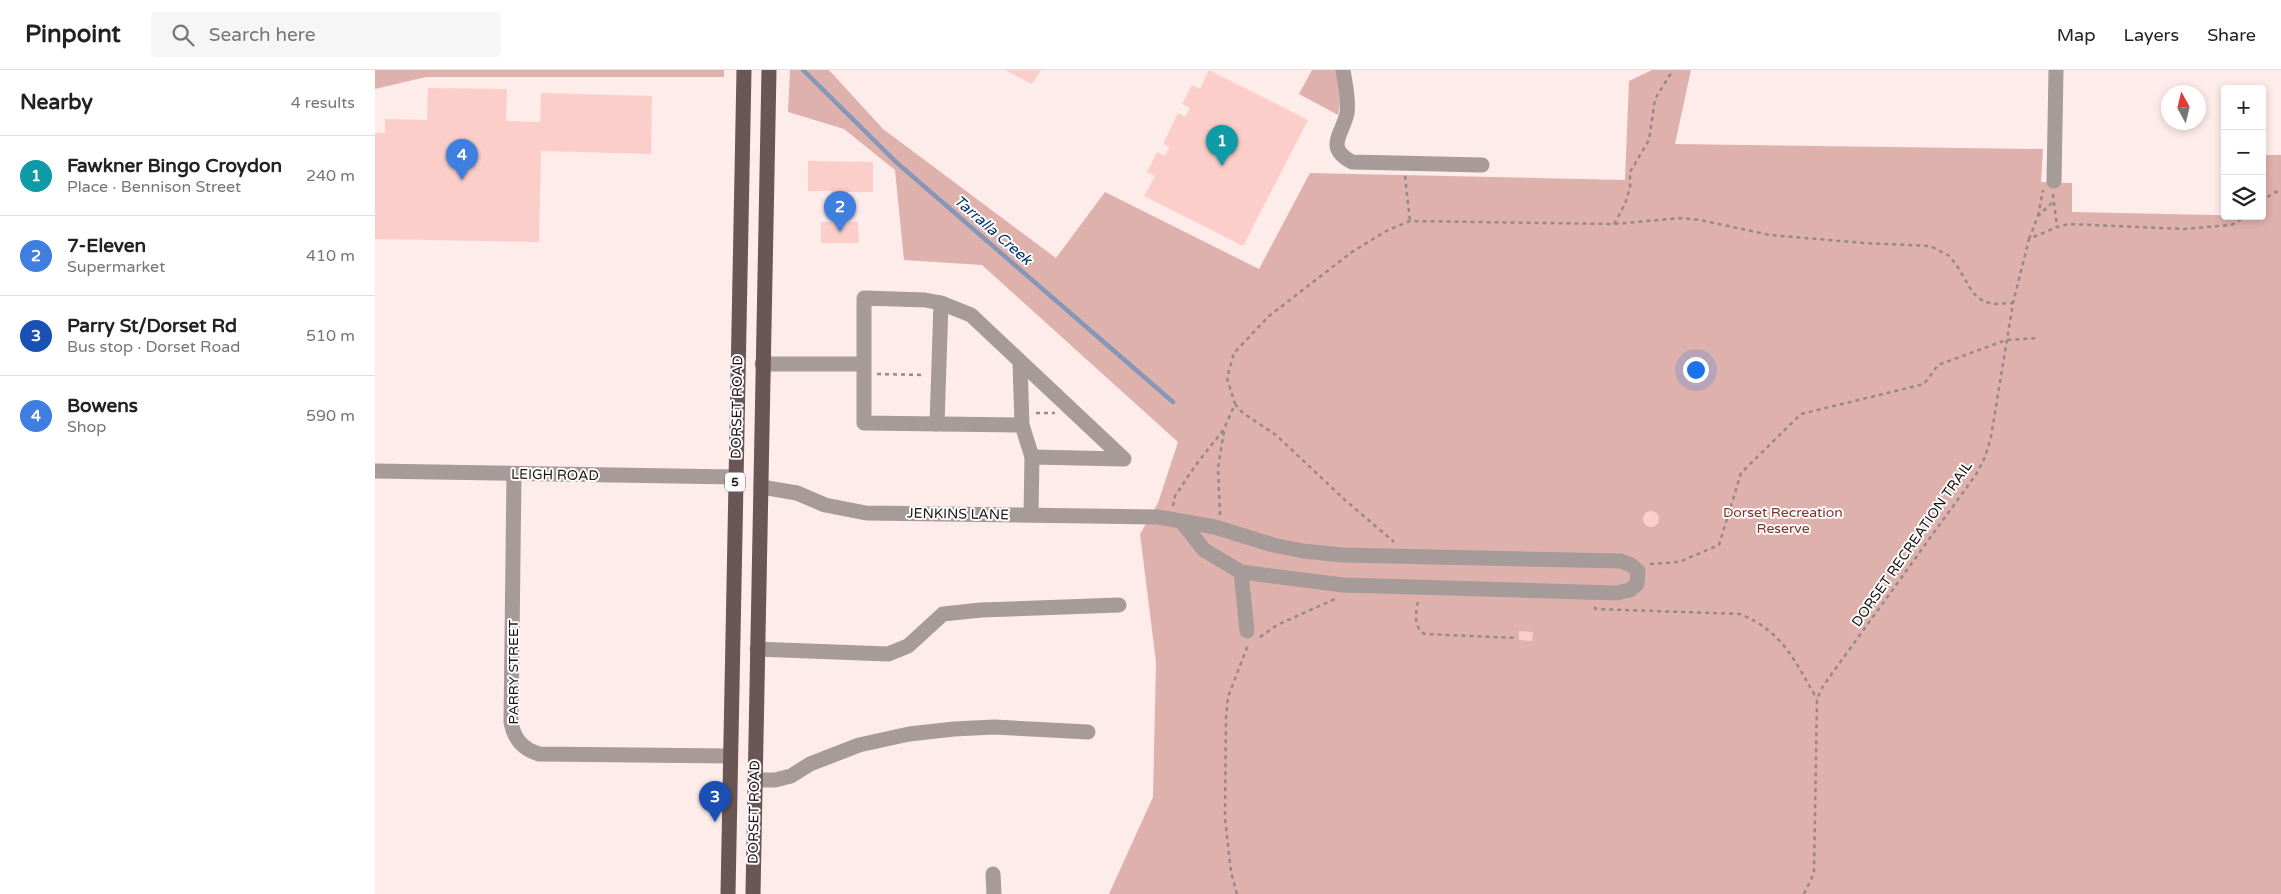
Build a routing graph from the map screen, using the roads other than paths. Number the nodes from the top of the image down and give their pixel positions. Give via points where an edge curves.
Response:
1 (744, 70) edge
2 (769, 70) edge
3 (1343, 70) edge
4 (2056, 70) edge
5 (1482, 166) dead end
6 (2054, 178) road end
7 (741, 231) junction
8 (765, 232) junction
9 (941, 303) junction
10 (1021, 362) junction
11 (762, 364) junction
12 (863, 369) junction
13 (1022, 419) junction
14 (937, 424) junction
15 (1032, 457) junction
16 (375, 471) edge
17 (514, 474) junction
18 (735, 477) junction
19 (761, 486) junction
20 (1031, 515) junction
21 (1170, 520) junction
22 (1241, 572) junction
23 (1119, 605) dead end
24 (1248, 638) road end
25 (757, 650) junction
26 (1089, 732) dead end
27 (731, 756) junction
28 (755, 780) junction
29 (993, 874) dead end
30 (728, 894) edge
31 (753, 894) edge
32 (994, 894) edge

1 - 7 main road, DORSET ROAD / 5
2 - 8 main road, DORSET ROAD / 5
3 - 5 street via 1348,101 1347,115 1337,138 1341,156 1352,162
4 - 6 street
7 - 8 main road
7 - 18 main road, DORSET ROAD / 5
8 - 11 main road, DORSET ROAD / 5
9 - 10 street via 971,315
9 - 12 street via 864,298
9 - 14 street
10 - 13 street
10 - 15 street via 1124,459
11 - 12 street
11 - 19 main road, DORSET ROAD / 5
12 - 14 street via 864,423
13 - 14 street
13 - 15 street
15 - 20 street
16 - 17 street, LEIGH ROAD
17 - 18 street, LEIGH ROAD
17 - 27 street, PARRY STREET via 511,722 513,734 521,745 539,754
18 - 19 main road
18 - 27 main road, DORSET ROAD / 5
19 - 20 street, JENKINS LANE via 866,513
19 - 25 main road, DORSET ROAD / 5
20 - 21 street, JENKINS LANE
21 - 22 street via 1204,550
21 - 22 street, JENKINS LANE via 1215,527 1245,538 1303,551 1621,561 1638,571 1637,584 1630,590 1617,593 1343,585
22 - 24 street
23 - 25 street via 943,614 909,646 888,654
25 - 28 main road, DORSET ROAD / 5
26 - 28 street via 994,727 909,734 859,745 809,764 791,776
27 - 30 main road, DORSET ROAD / 5
28 - 31 main road, DORSET ROAD / 5
29 - 32 street

